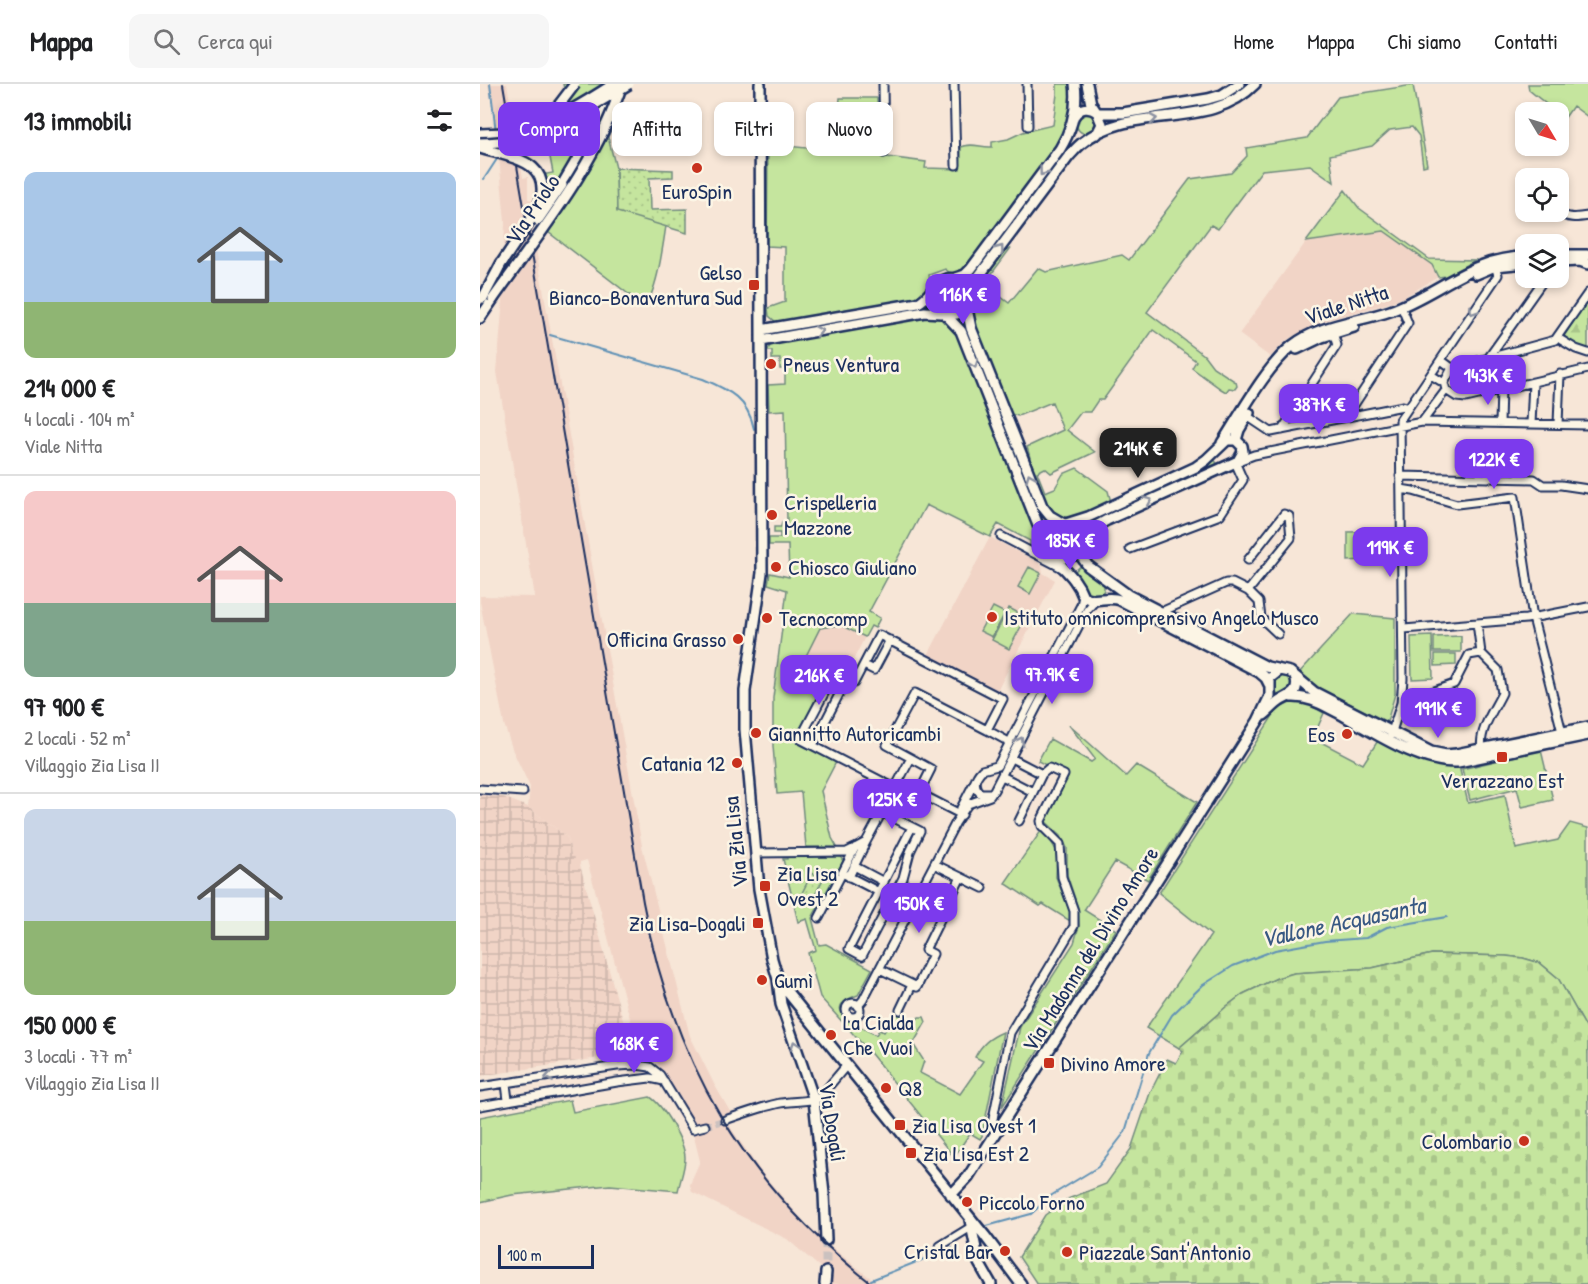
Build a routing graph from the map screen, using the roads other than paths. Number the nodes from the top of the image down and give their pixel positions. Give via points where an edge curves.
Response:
1 (575, 84) edge
2 (608, 84) edge
3 (614, 84) edge
4 (622, 84) edge
5 (629, 84) edge
6 (760, 84) edge
7 (882, 84) edge
8 (954, 84) edge
9 (1027, 84) edge
10 (1075, 84) edge
11 (1087, 84) edge
12 (1239, 84) edge
13 (1255, 84) edge
14 (561, 102) edge
15 (583, 102) edge
16 (883, 102) edge
17 (1097, 112) junction
18 (1073, 119) junction
19 (1028, 126) dead end
20 (498, 133) edge
21 (480, 134) edge
22 (1094, 136) junction
23 (480, 143) edge
24 (480, 148) edge
25 (956, 165) dead end
26 (562, 185) junction
27 (1588, 216) edge
28 (1569, 217) edge
29 (1588, 255) edge
30 (1569, 256) edge
31 (1515, 258) edge
32 (1569, 262) edge
33 (1495, 263) junction
34 (1515, 263) edge
35 (1588, 264) edge
36 (953, 279) junction
37 (1538, 288) edge
38 (934, 290) junction
39 (1588, 293) edge
40 (486, 300) edge
41 (967, 301) junction
42 (1402, 309) junction
43 (943, 313) junction
44 (480, 318) edge
45 (480, 324) edge
46 (789, 326) junction
47 (761, 330) junction
48 (1332, 330) junction
49 (789, 336) junction
50 (1501, 340) junction
51 (1558, 340) junction
52 (761, 341) junction
53 (1514, 351) junction
54 (1588, 353) edge
55 (1489, 357) junction
56 (1443, 358) junction
57 (1452, 368) junction
58 (1588, 369) edge
59 (1560, 374) junction
60 (1429, 378) junction
61 (1533, 382) junction
62 (1445, 387) junction
63 (1501, 389) junction
64 (1408, 408) junction
65 (1247, 416) junction
66 (1346, 417) junction
67 (1422, 422) junction
68 (1500, 423) junction
69 (1531, 423) junction
70 (1558, 424) junction
71 (1588, 425) edge
72 (1400, 428) junction
73 (1282, 430) junction
74 (1236, 440) junction
75 (1219, 446) junction
76 (1243, 448) junction
77 (1254, 455) junction
78 (1234, 463) junction
79 (1400, 476) junction
80 (1401, 489) junction
81 (1588, 489) edge
82 (1065, 523) junction
83 (1001, 536) dead end
84 (1080, 545) junction
85 (1130, 549) dead end
86 (1047, 551) junction
87 (1248, 560) dead end
88 (1107, 580) junction
89 (1248, 591) junction
90 (1083, 596) junction
91 (1100, 599) junction
92 (1588, 608) edge
93 (1161, 612) junction
94 (1533, 618) junction
95 (1477, 623) junction
96 (1404, 628) junction
97 (1278, 634) dead end
98 (890, 640) junction
99 (1481, 653) junction
100 (864, 665) junction
101 (1280, 670) junction
102 (847, 679) junction
103 (1296, 679) junction
104 (1269, 687) junction
105 (1287, 698) junction
106 (1402, 698) junction
107 (1336, 708) junction
108 (1258, 721) junction
109 (1588, 727) edge
110 (987, 730) junction
111 (1588, 735) edge
112 (1390, 736) junction
113 (1563, 736) junction
114 (1009, 742) junction
115 (813, 745) junction
116 (1482, 749) junction
117 (911, 758) junction
118 (1011, 758) junction
119 (1042, 774) junction
120 (1002, 776) junction
121 (975, 782) junction
122 (895, 788) junction
123 (480, 789) edge
124 (522, 792) dead end
125 (1033, 792) junction
126 (993, 793) junction
127 (882, 812) junction
128 (960, 814) junction
129 (1018, 821) dead end
130 (912, 827) junction
131 (866, 842) junction
132 (855, 848) junction
133 (756, 853) junction
134 (934, 864) junction
135 (854, 866) junction
136 (845, 875) junction
137 (961, 878) junction
138 (882, 886) junction
139 (983, 888) dead end
140 (896, 892) junction
141 (819, 918) dead end
142 (880, 969) junction
143 (778, 979) junction
144 (912, 985) junction
145 (789, 994) junction
146 (781, 1004) junction
147 (858, 1006) dead end
148 (900, 1010) dead end
149 (617, 1066) junction
150 (846, 1066) junction
151 (664, 1081) junction
152 (617, 1082) junction
153 (506, 1084) junction
154 (480, 1087) edge
155 (508, 1100) junction
156 (814, 1100) junction
157 (480, 1106) edge
158 (725, 1120) tunnel mouth
159 (705, 1126) tunnel mouth
160 (996, 1132) junction
161 (951, 1195) junction
162 (970, 1222) junction
163 (826, 1240) tunnel mouth
164 (940, 1246) dead end
165 (991, 1246) junction
166 (976, 1254) junction
167 (826, 1272) tunnel mouth
168 (825, 1284) edge
169 (991, 1284) edge
170 (1021, 1284) edge

1 - 14 main road, bridge
2 - 26 main road, bridge
3 - 15 main road, bridge
3 - 26 main road, Via Priolo, bridge via 595,129
4 - 40 main road, Via Priolo, bridge via 603,133 584,166
5 - 23 main road, bridge via 546,131 519,140
6 - 47 main road, Via Zia Lisa
7 - 16 street
8 - 25 street
9 - 19 street
10 - 18 main road
11 - 17 main road
12 - 17 main road via 1208,99 1123,113
22 -> 13 main road via 1125,123 1215,109 1238,99
17 - 18 main road via 1084,108
17 - 22 main road via 1102,124
18 - 22 main road via 1078,134 1084,138
18 -> 36 main road via 1060,149 978,260 968,273
20 - 21 main road
41 -> 22 main road via 979,276 1069,156
24 - 40 main road, bridge via 529,164 539,175 543,189 538,209 501,264
26 - 40 main road, Via Priolo, bridge
27 - 28 street
29 - 30 main road
31 - 33 main road, Viale Nitta
32 - 35 main road
33 - 34 main road
33 - 42 main road, Viale Nitta via 1479,265
33 -> 56 street via 1498,275
36 - 38 main road via 941,281
36 - 41 main road via 964,286
37 - 50 street
38 - 43 main road via 933,302
38 - 46 main road via 918,303
39 - 51 street
40 - 44 main road, Via Priolo
40 - 45 street
41 - 43 main road via 959,313
82 -> 41 main road via 1050,516 1042,506 971,328
42 - 48 main road, Viale Nitta
42 - 66 street via 1408,323
49 -> 43 main road via 925,312
43 -> 86 main road via 961,331
46 - 47 main road
46 - 49 main road
47 - 52 main road, Via Zia Lisa
48 - 65 main road via 1290,356
48 - 73 street via 1338,345
48 - 75 main road, Viale Nitta via 1299,340 1281,355
49 - 52 main road
50 - 53 street
50 - 55 street
51 - 53 street
51 - 54 street
52 - 133 main road, Via Zia Lisa via 762,573 744,710
53 - 55 street
55 - 57 street
56 - 57 street
56 - 60 street
57 - 62 street
58 - 59 street
59 - 61 street
59 - 70 street
60 - 62 street
60 - 64 street
61 - 63 street
61 - 69 street
62 - 63 street via 1457,397 1466,398
62 - 67 street
63 - 68 street
64 - 66 street
64 - 72 street
65 - 73 street via 1271,432
65 - 74 main road
66 - 73 street
67 - 68 street
67 - 72 street
68 - 69 street
69 - 70 street
70 - 71 street
72 - 77 street
72 - 79 street
74 - 75 main road
74 - 76 main road
75 - 78 main road via 1218,459
75 - 82 main road, Viale Nitta via 1196,467 1088,517
76 - 77 street
76 - 78 main road via 1242,456
77 - 78 street
84 -> 78 main road via 1091,529 1107,520
78 - 85 street via 1243,480 1220,515
79 - 80 street
79 - 81 street via 1534,479 1543,485
80 - 94 street via 1456,504 1515,497
80 - 96 street
82 - 84 main road via 1077,529
82 - 86 main road via 1049,530
83 - 86 street
84 - 86 main road via 1067,558
84 - 88 main road via 1088,566
86 - 90 main road via 1078,583
87 - 89 street via 1284,514 1289,516 1291,538
88 - 91 main road via 1108,590
88 - 93 main road
89 - 93 street via 1226,583
89 - 97 street via 1259,602 1260,618
90 - 91 main road
90 - 114 street
91 - 104 main road via 1120,600 1259,672
118 -> 91 street via 1087,610
92 - 94 street
93 - 101 main road
94 - 95 street
94 - 113 street
95 - 96 street
95 - 99 street
96 - 106 street
98 - 100 street via 874,670
98 - 100 street via 879,635
98 - 110 street via 1003,699
99 - 106 street via 1469,655 1454,684 1415,698
99 - 116 street via 1498,670 1502,688 1483,733
100 - 102 street via 854,683
101 - 103 main road via 1290,672
101 - 104 main road via 1272,675
102 - 115 street
102 - 115 street via 835,673 800,739
103 - 105 main road via 1297,687
103 - 107 main road
104 - 105 main road via 1276,697
104 - 108 main road via 1268,701
105 - 107 main road via 1308,698
105 - 108 main road
106 - 112 street
107 - 112 main road
108 - 160 main road, Via Madonna del Divino Amore
109 - 113 main road
110 - 114 street
110 - 117 street via 915,693 887,745
111 - 113 main road
112 - 113 main road via 1428,759 1450,762
112 - 116 main road via 1438,753
113 - 116 main road
114 - 121 street via 997,766 982,770
115 - 122 street
117 - 122 street
117 - 128 street via 931,769 919,793
118 - 119 street
118 - 120 street
119 - 125 street
119 - 160 street via 1049,768 1064,775 1041,821 1060,844 1062,877 1074,911 1074,926 1010,1033 992,1124
120 - 125 street
120 - 126 street
121 - 126 street via 980,793
121 - 128 street
122 - 127 street
123 - 124 street
125 - 129 street
126 - 128 street via 971,802
127 - 130 street
127 - 131 street
128 - 134 street
130 - 138 street
130 - 140 street via 920,831
131 - 132 street
131 - 135 street
132 - 133 street via 847,852
132 - 136 street
133 - 143 main road, Via Zia Lisa via 767,934
134 - 137 street
134 - 142 street
135 - 136 street
135 - 138 street
136 - 138 street
136 - 141 street
137 - 139 street
137 - 144 street via 925,950 933,954 916,987
138 - 140 street
138 - 140 street via 849,949 862,956
142 - 144 street
142 - 147 street
143 - 145 main road, Via Zia Lisa
143 - 146 main road, Via Dogali
144 - 148 street
145 - 146 main road
145 - 150 main road, Via Zia Lisa
156 -> 146 main road, Via Dogali
149 - 151 street via 650,1067
149 - 152 street via 622,1076
149 -> 153 street
150 - 156 street
150 - 161 main road, Via Zia Lisa
151 - 152 street via 650,1078
151 - 159 street via 693,1130
152 - 155 street
153 - 154 street
153 - 155 street
155 - 157 street
156 - 158 street via 776,1104
156 - 163 main road, Via Dogali
160 - 161 main road, Via Madonna del Divino Amore via 968,1177
161 - 162 main road, Via Zia Lisa
162 - 164 street
162 - 165 main road, Via Zia Lisa
162 - 166 main road, Via Zia Lisa
165 - 166 main road via 981,1247
165 - 170 main road, Via Zia Lisa
166 - 169 main road, Via Zia Lisa
167 - 168 main road

